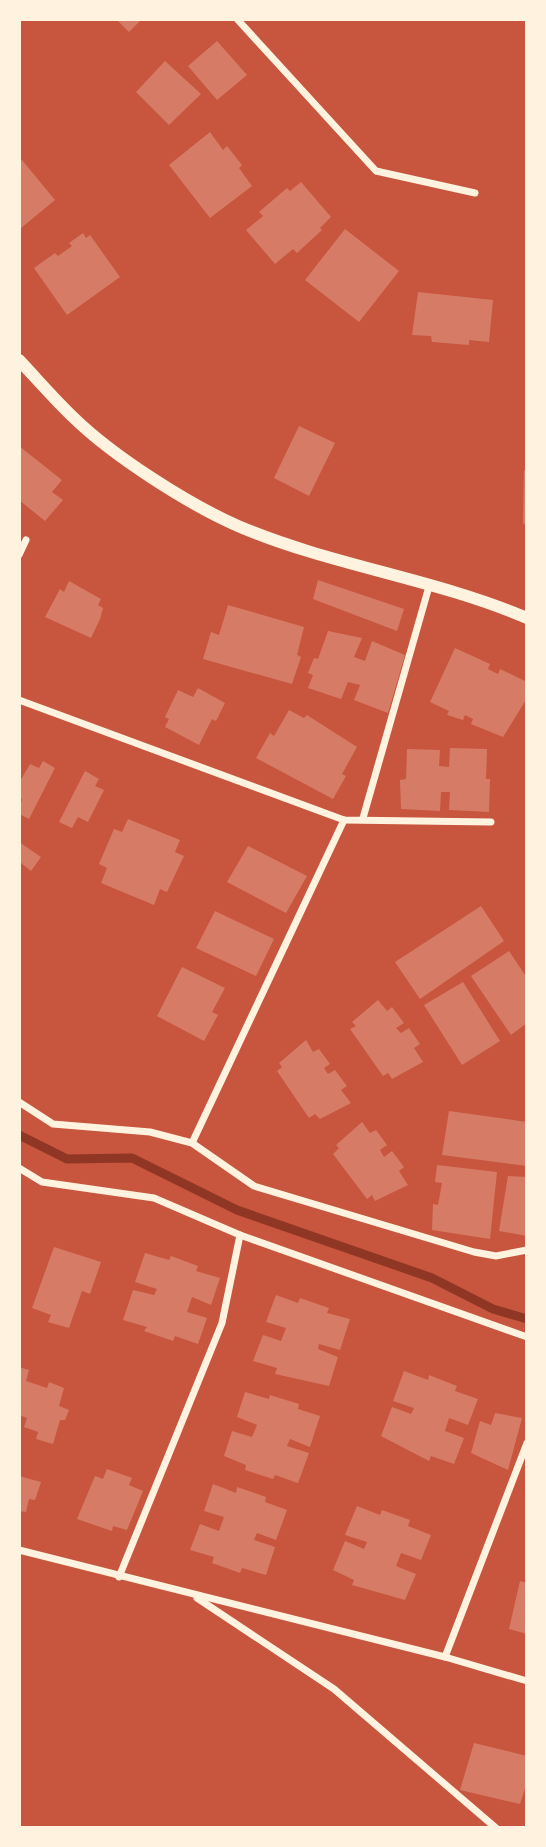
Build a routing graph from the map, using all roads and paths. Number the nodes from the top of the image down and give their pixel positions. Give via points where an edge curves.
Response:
1 (237, 19) edge
2 (475, 193) dead end
3 (19, 360) edge
4 (26, 540) dead end
5 (19, 555) edge
6 (430, 583) junction
7 (527, 618) edge
8 (19, 701) edge
9 (363, 818) junction
10 (344, 820) junction
11 (491, 822) dead end
12 (19, 1102) edge
13 (192, 1143) junction
14 (19, 1168) edge
15 (240, 1235) junction
16 (527, 1250) edge
17 (527, 1337) edge
18 (527, 1443) edge
19 (19, 1550) edge
20 (119, 1577) junction
21 (192, 1594) junction
22 (445, 1657) junction
23 (527, 1681) edge
24 (496, 1828) edge

1 - 2 street via 376,171
3 - 6 street via 76,420 151,477 237,526 344,562
4 - 5 street
6 - 7 street
6 - 9 street
8 - 10 street
9 - 10 street
9 - 11 street
10 - 13 street
12 - 13 street via 53,1124 150,1132
13 - 16 street via 254,1186 474,1252 496,1256
14 - 15 street via 42,1182 154,1198
15 - 17 street
15 - 20 street via 222,1323
18 - 22 street
19 - 20 street
20 - 21 street
21 - 22 street
21 - 24 street via 334,1689
22 - 23 street

